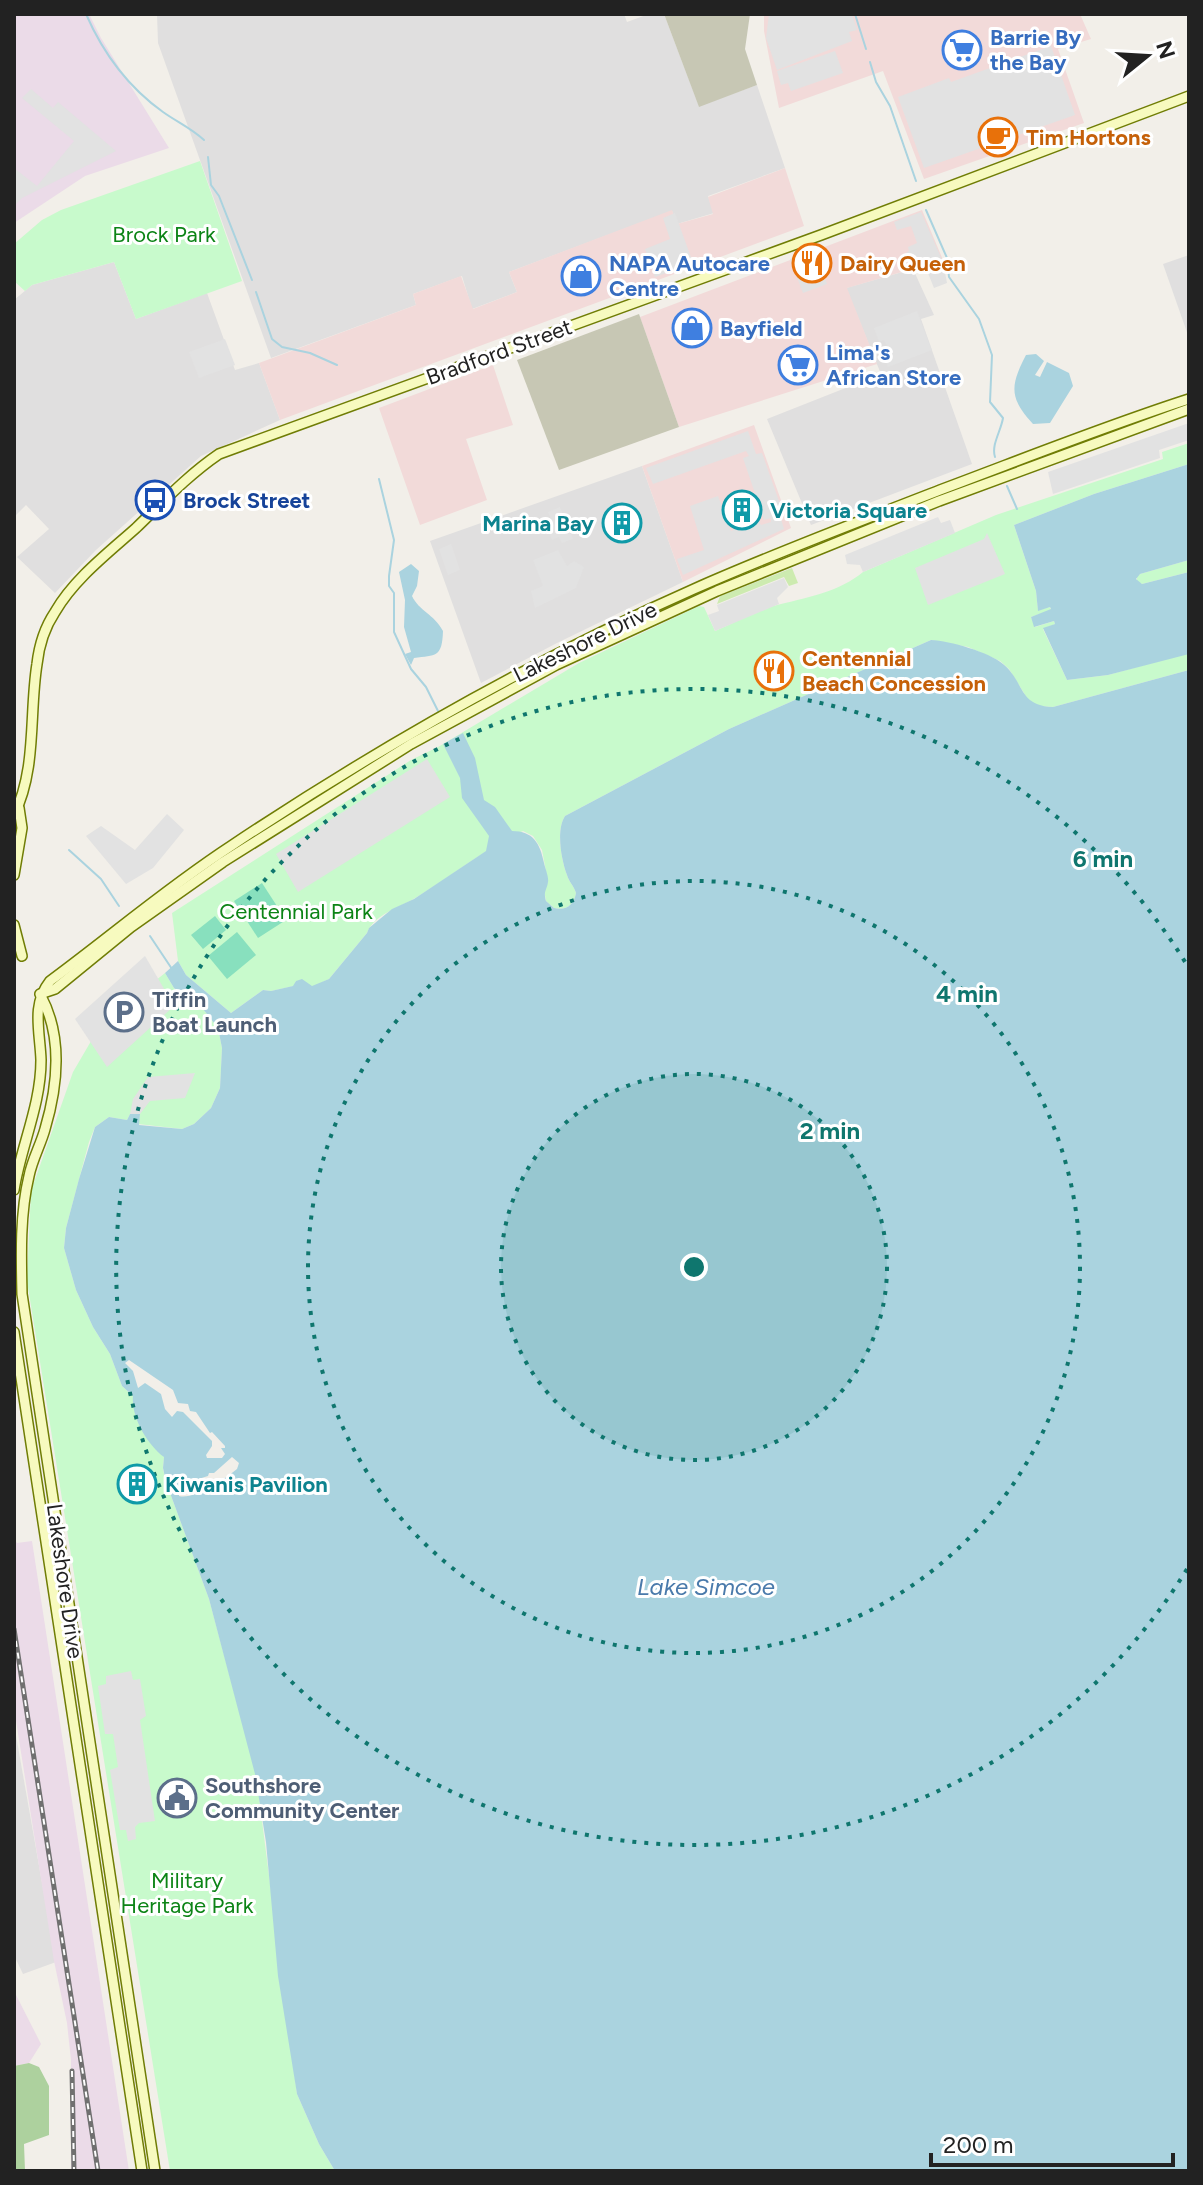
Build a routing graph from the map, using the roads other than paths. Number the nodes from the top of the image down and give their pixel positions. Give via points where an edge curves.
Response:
1 (1189, 96) edge
2 (1189, 399) edge
3 (1189, 409) edge
4 (453, 715) junction
5 (19, 805) junction
6 (14, 815) edge
7 (14, 875) edge
8 (128, 924) junction
9 (14, 925) edge
10 (22, 956) dead end
11 (40, 994) junction
12 (14, 1190) edge
13 (14, 1332) edge
14 (142, 2171) edge
15 (155, 2171) edge

1 - 5 main road, Bradford Street via 219,454 75,585 56,610 37,663
2 - 4 main road, Lakeshore Drive via 805,542 694,589 586,639
3 - 4 main road via 939,501 717,591
4 - 8 main road, Lakeshore Drive
5 - 6 main road, Bradford Street
5 - 7 main road via 22,828
8 - 11 main road
8 - 11 main road via 55,989
9 - 10 main road
11 - 12 main road via 41,1061 34,1115
11 - 15 main road, Lakeshore Drive via 50,1014 57,1060 46,1127 29,1176 22,1294
13 - 14 main road, Lakeshore Drive

